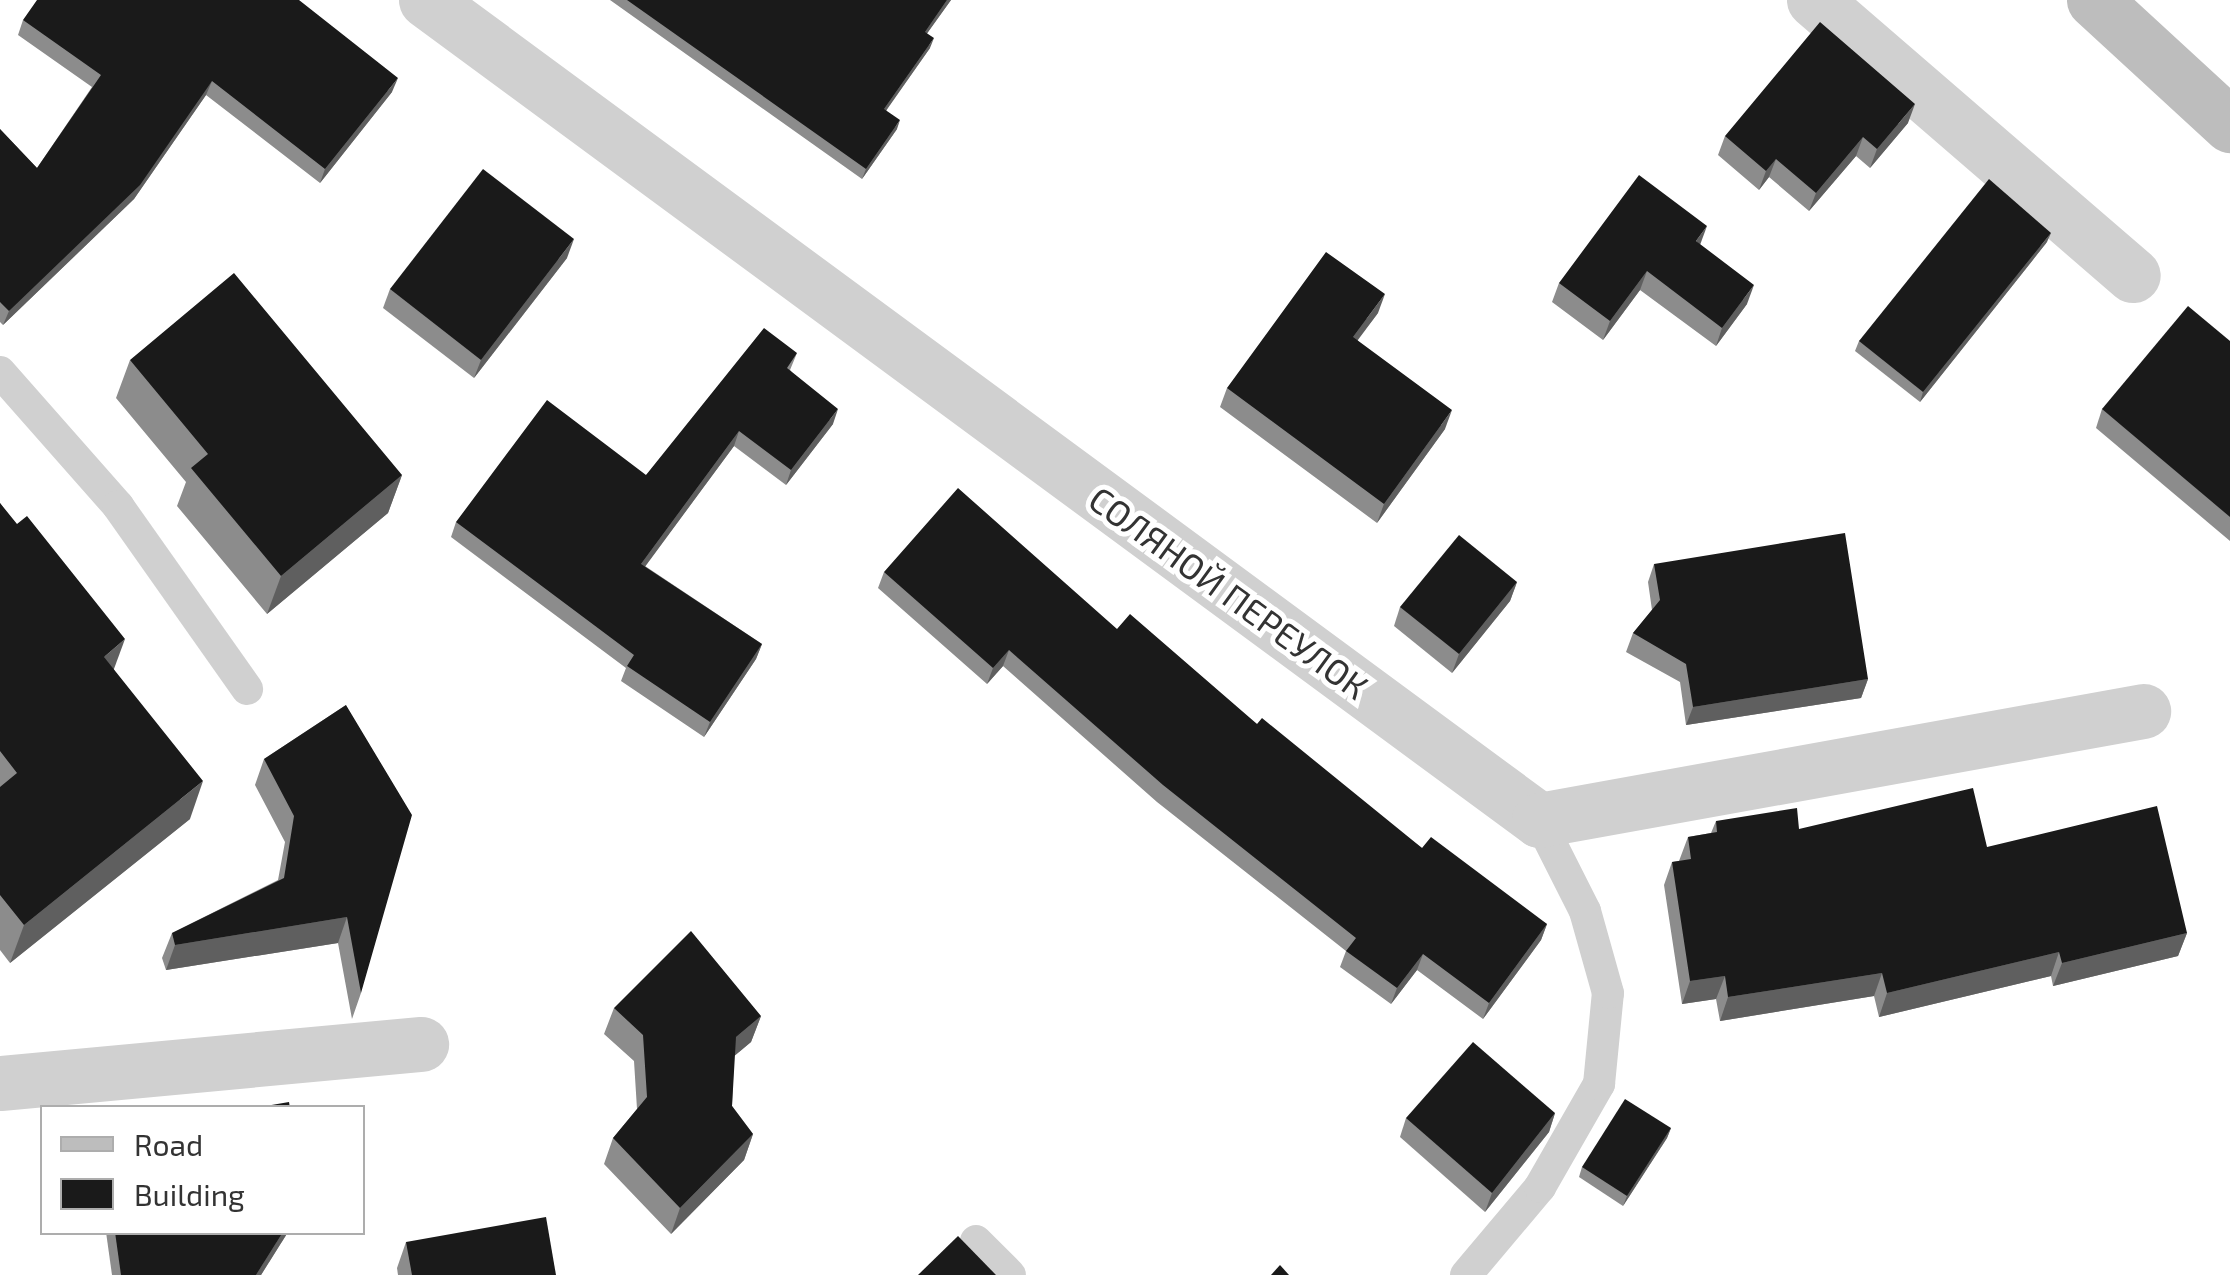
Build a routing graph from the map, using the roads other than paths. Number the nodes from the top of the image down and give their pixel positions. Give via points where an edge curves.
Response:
1 (426, 0) edge
2 (1814, 0) edge
3 (2094, 0) edge
4 (2230, 125) edge
5 (2133, 275) dead end
6 (0, 372) edge
7 (246, 689) dead end
8 (2143, 711) dead end
9 (1539, 820) junction
10 (421, 1044) dead end
11 (0, 1083) edge
12 (976, 1241) dead end
13 (1010, 1275) edge
14 (1466, 1275) edge

1 - 9 street, СОЛЯНОЙ ПЕРЕУЛОК
2 - 5 street
3 - 4 main road
6 - 7 lane via 118,506
8 - 9 street
9 - 14 lane via 1585,911 1608,994 1599,1084 1540,1187
10 - 11 street
12 - 13 lane

